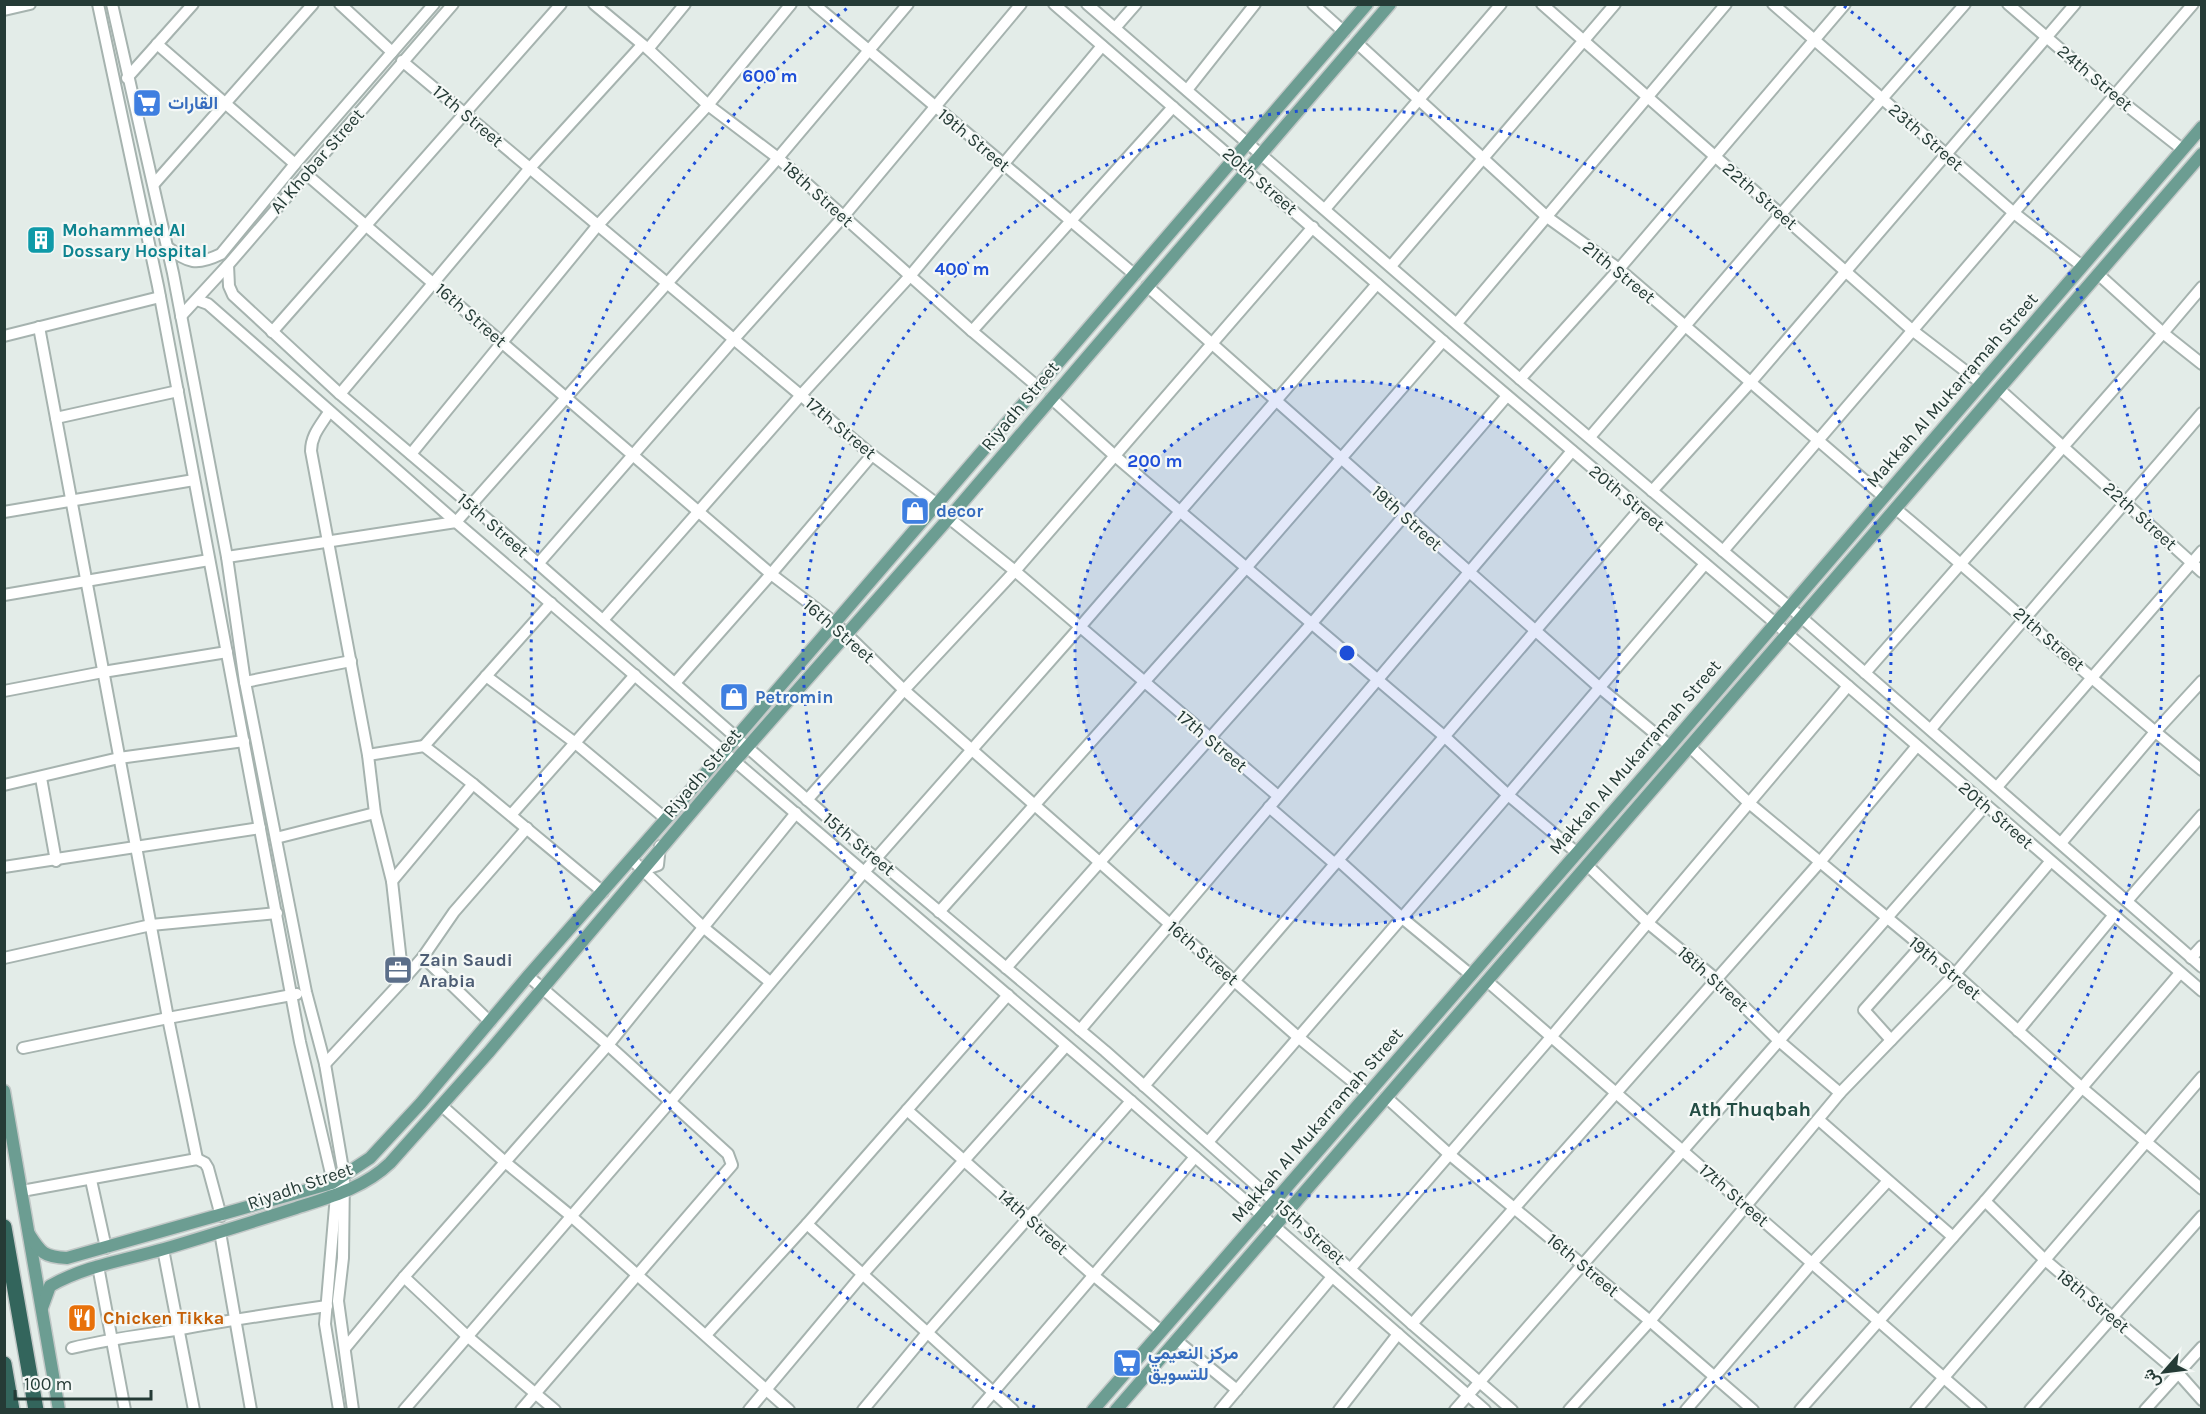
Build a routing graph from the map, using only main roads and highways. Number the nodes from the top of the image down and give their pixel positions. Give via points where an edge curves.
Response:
1 (1367, 4) edge
2 (1390, 4) edge
3 (2202, 127) edge
4 (2201, 157) edge
5 (4, 1091) edge
6 (337, 1190) junction
7 (4, 1227) edge
8 (29, 1234) junction
9 (42, 1308) junction
10 (4, 1365) edge
11 (12, 1410) edge
12 (36, 1410) edge
13 (59, 1410) edge
14 (1093, 1410) edge
15 (1116, 1410) edge

1 - 6 main road, Riyadh Street via 422,1103 370,1158 344,1174
2 - 6 main road, Riyadh Street via 949,518 747,746 442,1106 377,1176
3 - 14 main road, Makkah Al Mukarramah Street
4 - 15 main road, Makkah Al Mukarramah Street
5 - 8 main road
6 - 8 main road, Riyadh Street via 221,1216 67,1258 39,1251
6 - 9 main road, Riyadh Street via 220,1232 69,1276 50,1286
7 - 12 highway
8 - 9 main road
9 - 13 main road
10 - 11 highway

